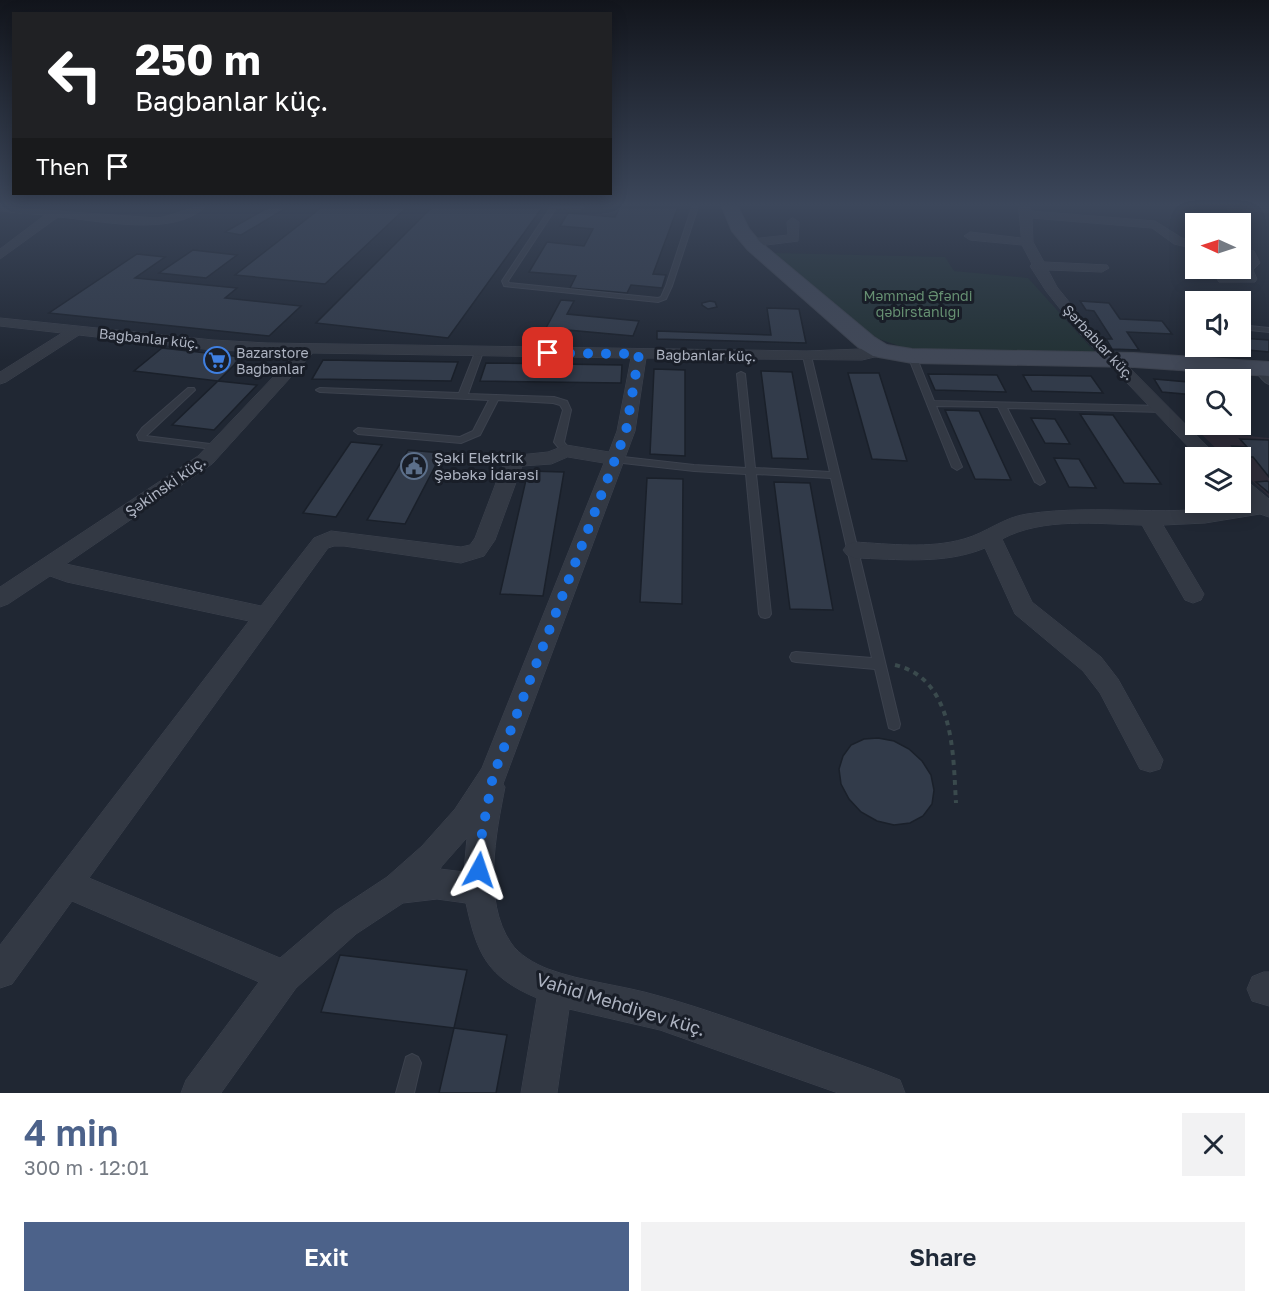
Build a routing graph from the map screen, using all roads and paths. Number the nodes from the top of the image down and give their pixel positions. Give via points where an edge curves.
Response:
1 (521, 258) edge
2 (678, 258) edge
3 (768, 258) edge
4 (1034, 258) edge
5 (1037, 266) junction
6 (1102, 268) dead end
7 (0, 322) edge
8 (1251, 328) edge
9 (77, 330) junction
10 (1269, 330) edge
11 (308, 349) junction
12 (881, 351) junction
13 (479, 352) junction
14 (639, 354) junction
15 (807, 356) junction
16 (912, 356) junction
17 (1113, 360) junction
18 (1266, 373) edge
19 (741, 374) dead end
20 (0, 379) edge
21 (191, 390) dead end
22 (320, 390) dead end
23 (463, 395) junction
24 (495, 397) junction
25 (931, 403) junction
26 (1000, 405) junction
27 (1162, 409) junction
28 (358, 431) dead end
29 (1199, 447) edge
30 (218, 448) junction
31 (566, 451) junction
32 (614, 459) junction
33 (957, 467) dead end
34 (749, 471) junction
35 (835, 475) junction
36 (1040, 482) dead end
37 (1251, 495) edge
38 (1266, 508) edge
39 (1149, 519) junction
40 (990, 535) junction
41 (854, 550) junction
42 (48, 566) junction
43 (1192, 594) dead end
44 (0, 598) edge
45 (765, 614) dead end
46 (266, 616) junction
47 (796, 657) dead end
48 (880, 663) junction
49 (894, 724) dead end
50 (1150, 760) dead end
51 (493, 776) junction
52 (956, 803) dead end
53 (67, 884) junction
54 (398, 888) junction
55 (477, 889) junction
56 (0, 972) edge
57 (284, 976) junction
58 (555, 988) junction
59 (412, 1063) dead end
60 (199, 1093) edge
61 (405, 1093) edge
62 (539, 1093) edge
63 (887, 1093) edge

1 - 2 lane via 506,285 658,300 664,298
3 - 12 street
4 - 5 street, Şərbablar küç.
5 - 6 street
5 - 17 street, Şərbablar küç. via 1067,309
7 - 9 street, Bağbanlar küç.
8 - 10 lane
9 - 11 street, Bağbanlar küç. via 230,346
9 - 20 street
11 - 13 street, Bağbanlar küç.
11 - 30 street, Şəkinski küç.
12 - 15 street, Bağbanlar küç.
12 - 16 street, Bağbanlar küç.
13 - 14 street, Bağbanlar küç.
13 - 23 lane
14 - 15 street, Bağbanlar küç.
14 - 32 street, Vahid Mehdiyev küç. via 630,415
15 - 35 lane
16 - 17 street, Bağbanlar küç.
16 - 25 lane
17 - 18 street, Bağbanlar küç.
17 - 27 street, Şərbablar küç.
19 - 34 lane
21 - 30 lane via 145,430 142,438
22 - 23 lane
23 - 24 lane
24 - 28 lane via 477,433 461,440
24 - 31 lane via 564,403 567,410 558,442
25 - 26 lane
25 - 33 lane
26 - 27 lane
26 - 36 lane
27 - 29 street, Şərbablar küç.
30 - 42 street, Şəkinski küç.
31 - 32 street
31 - 46 street via 551,458 517,460 477,551 461,555 331,538 321,543
32 - 34 lane
32 - 51 street, Vahid Mehdiyev küç.
34 - 35 lane
34 - 45 lane
35 - 41 lane
37 - 38 street
38 - 39 street
39 - 40 street via 1076,517 1024,521
39 - 43 street
40 - 41 street via 945,551
40 - 50 street via 1023,608 1092,664
41 - 48 lane
42 - 44 street, Şəkinski küç.
42 - 46 street via 67,574
46 - 53 street
47 - 48 lane
48 - 49 lane
48 - 52 path via 901,666 925,681 939,699 948,717
51 - 54 street, Vahid Mehdiyev küç. via 465,819
51 - 55 street, Vahid Mehdiyev küç.
53 - 56 street
53 - 57 street
54 - 55 street via 437,884
54 - 57 street, Vahid Mehdiyev küç. via 345,923
55 - 58 street, Vahid Mehdiyev küç. via 485,924 501,957 520,972
57 - 60 street, Vahid Mehdiyev küç.
58 - 62 street
58 - 63 street, Vahid Mehdiyev küç. via 659,1012
59 - 61 lane

